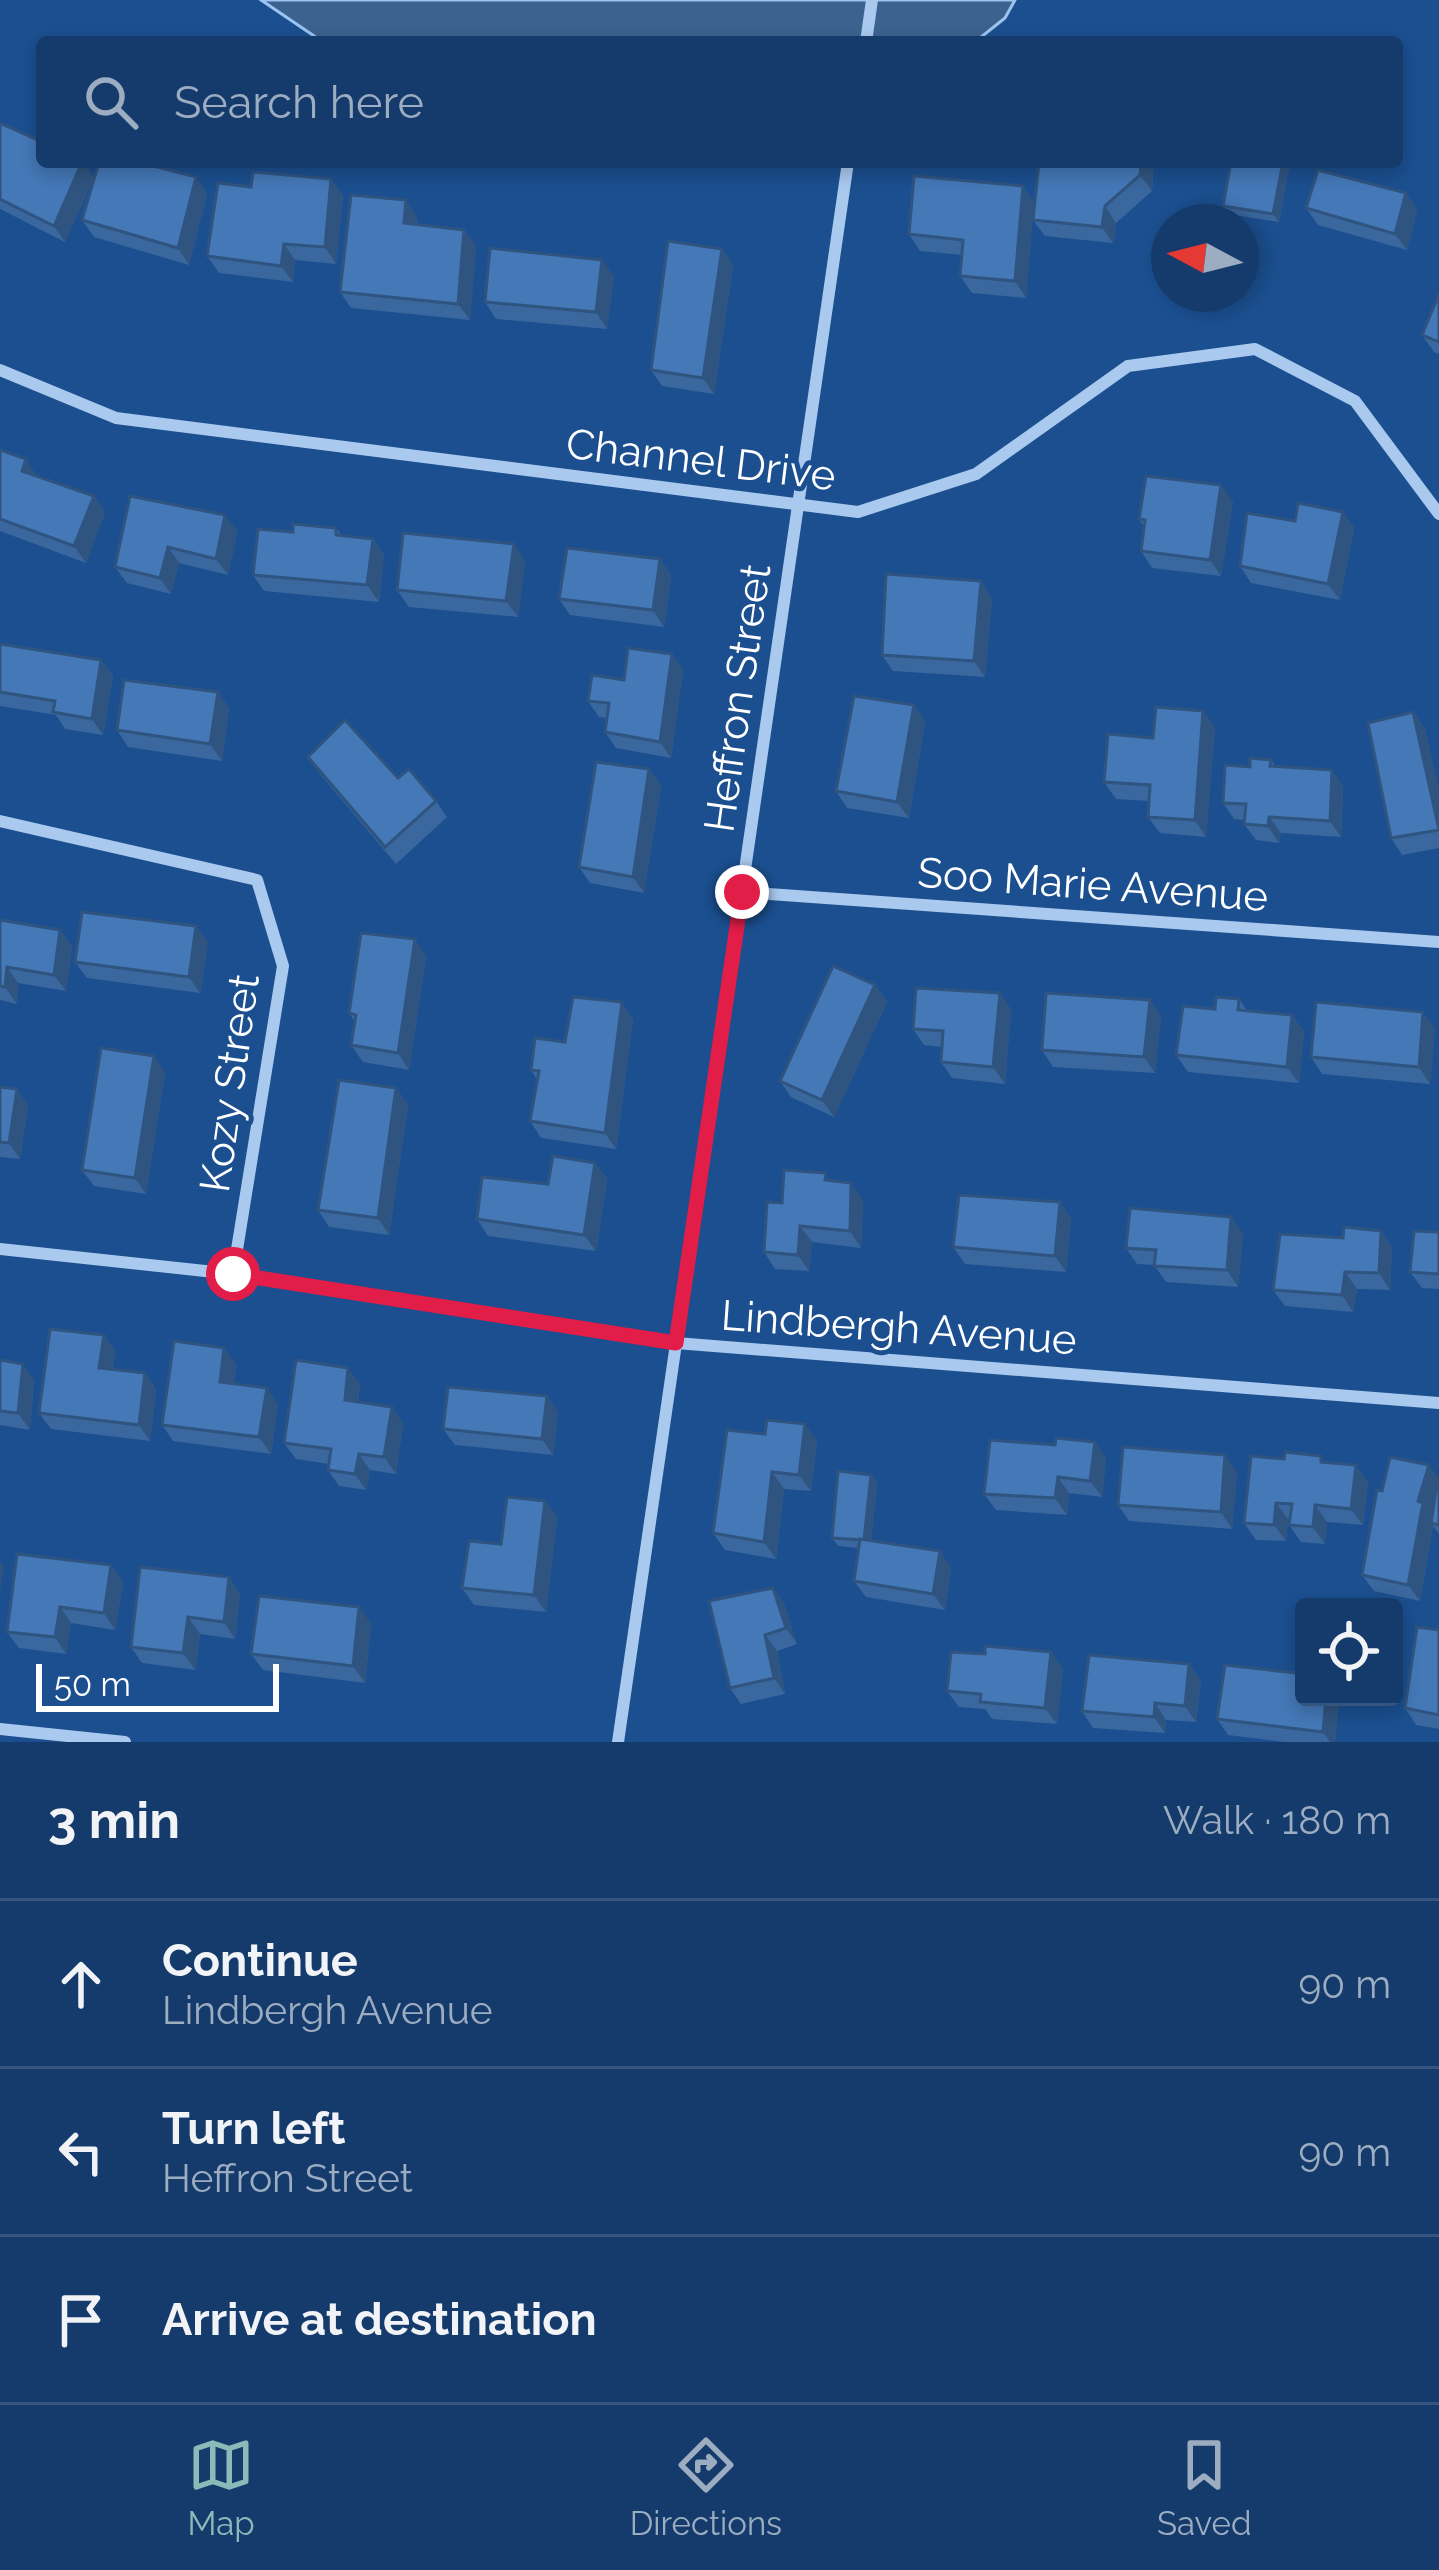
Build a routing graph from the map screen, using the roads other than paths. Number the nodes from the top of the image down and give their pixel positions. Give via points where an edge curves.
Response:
1 (872, 0) edge
2 (867, 36) edge
3 (847, 168) edge
4 (0, 370) edge
5 (799, 503) junction
6 (1439, 514) edge
7 (0, 821) edge
8 (742, 892) junction
9 (1439, 942) edge
10 (0, 1249) edge
11 (233, 1274) junction
12 (676, 1343) junction
13 (1439, 1403) edge
14 (0, 1729) edge
15 (124, 1742) edge
16 (617, 1742) edge

1 - 2 street
3 - 5 street, Heffron Street
4 - 5 street, Channel Drive via 116,418
5 - 6 street, Channel Drive via 858,512 976,474 1128,367 1255,349 1355,401
5 - 8 street, Heffron Street
7 - 11 street, Kozy Street via 256,880 283,966
8 - 9 street, Soo Marie Avenue
8 - 12 street, Heffron Street
10 - 11 street, Lindbergh Avenue
11 - 12 street, Lindbergh Avenue
12 - 13 street, Lindbergh Avenue
12 - 16 street, Heffron Street
14 - 15 street

